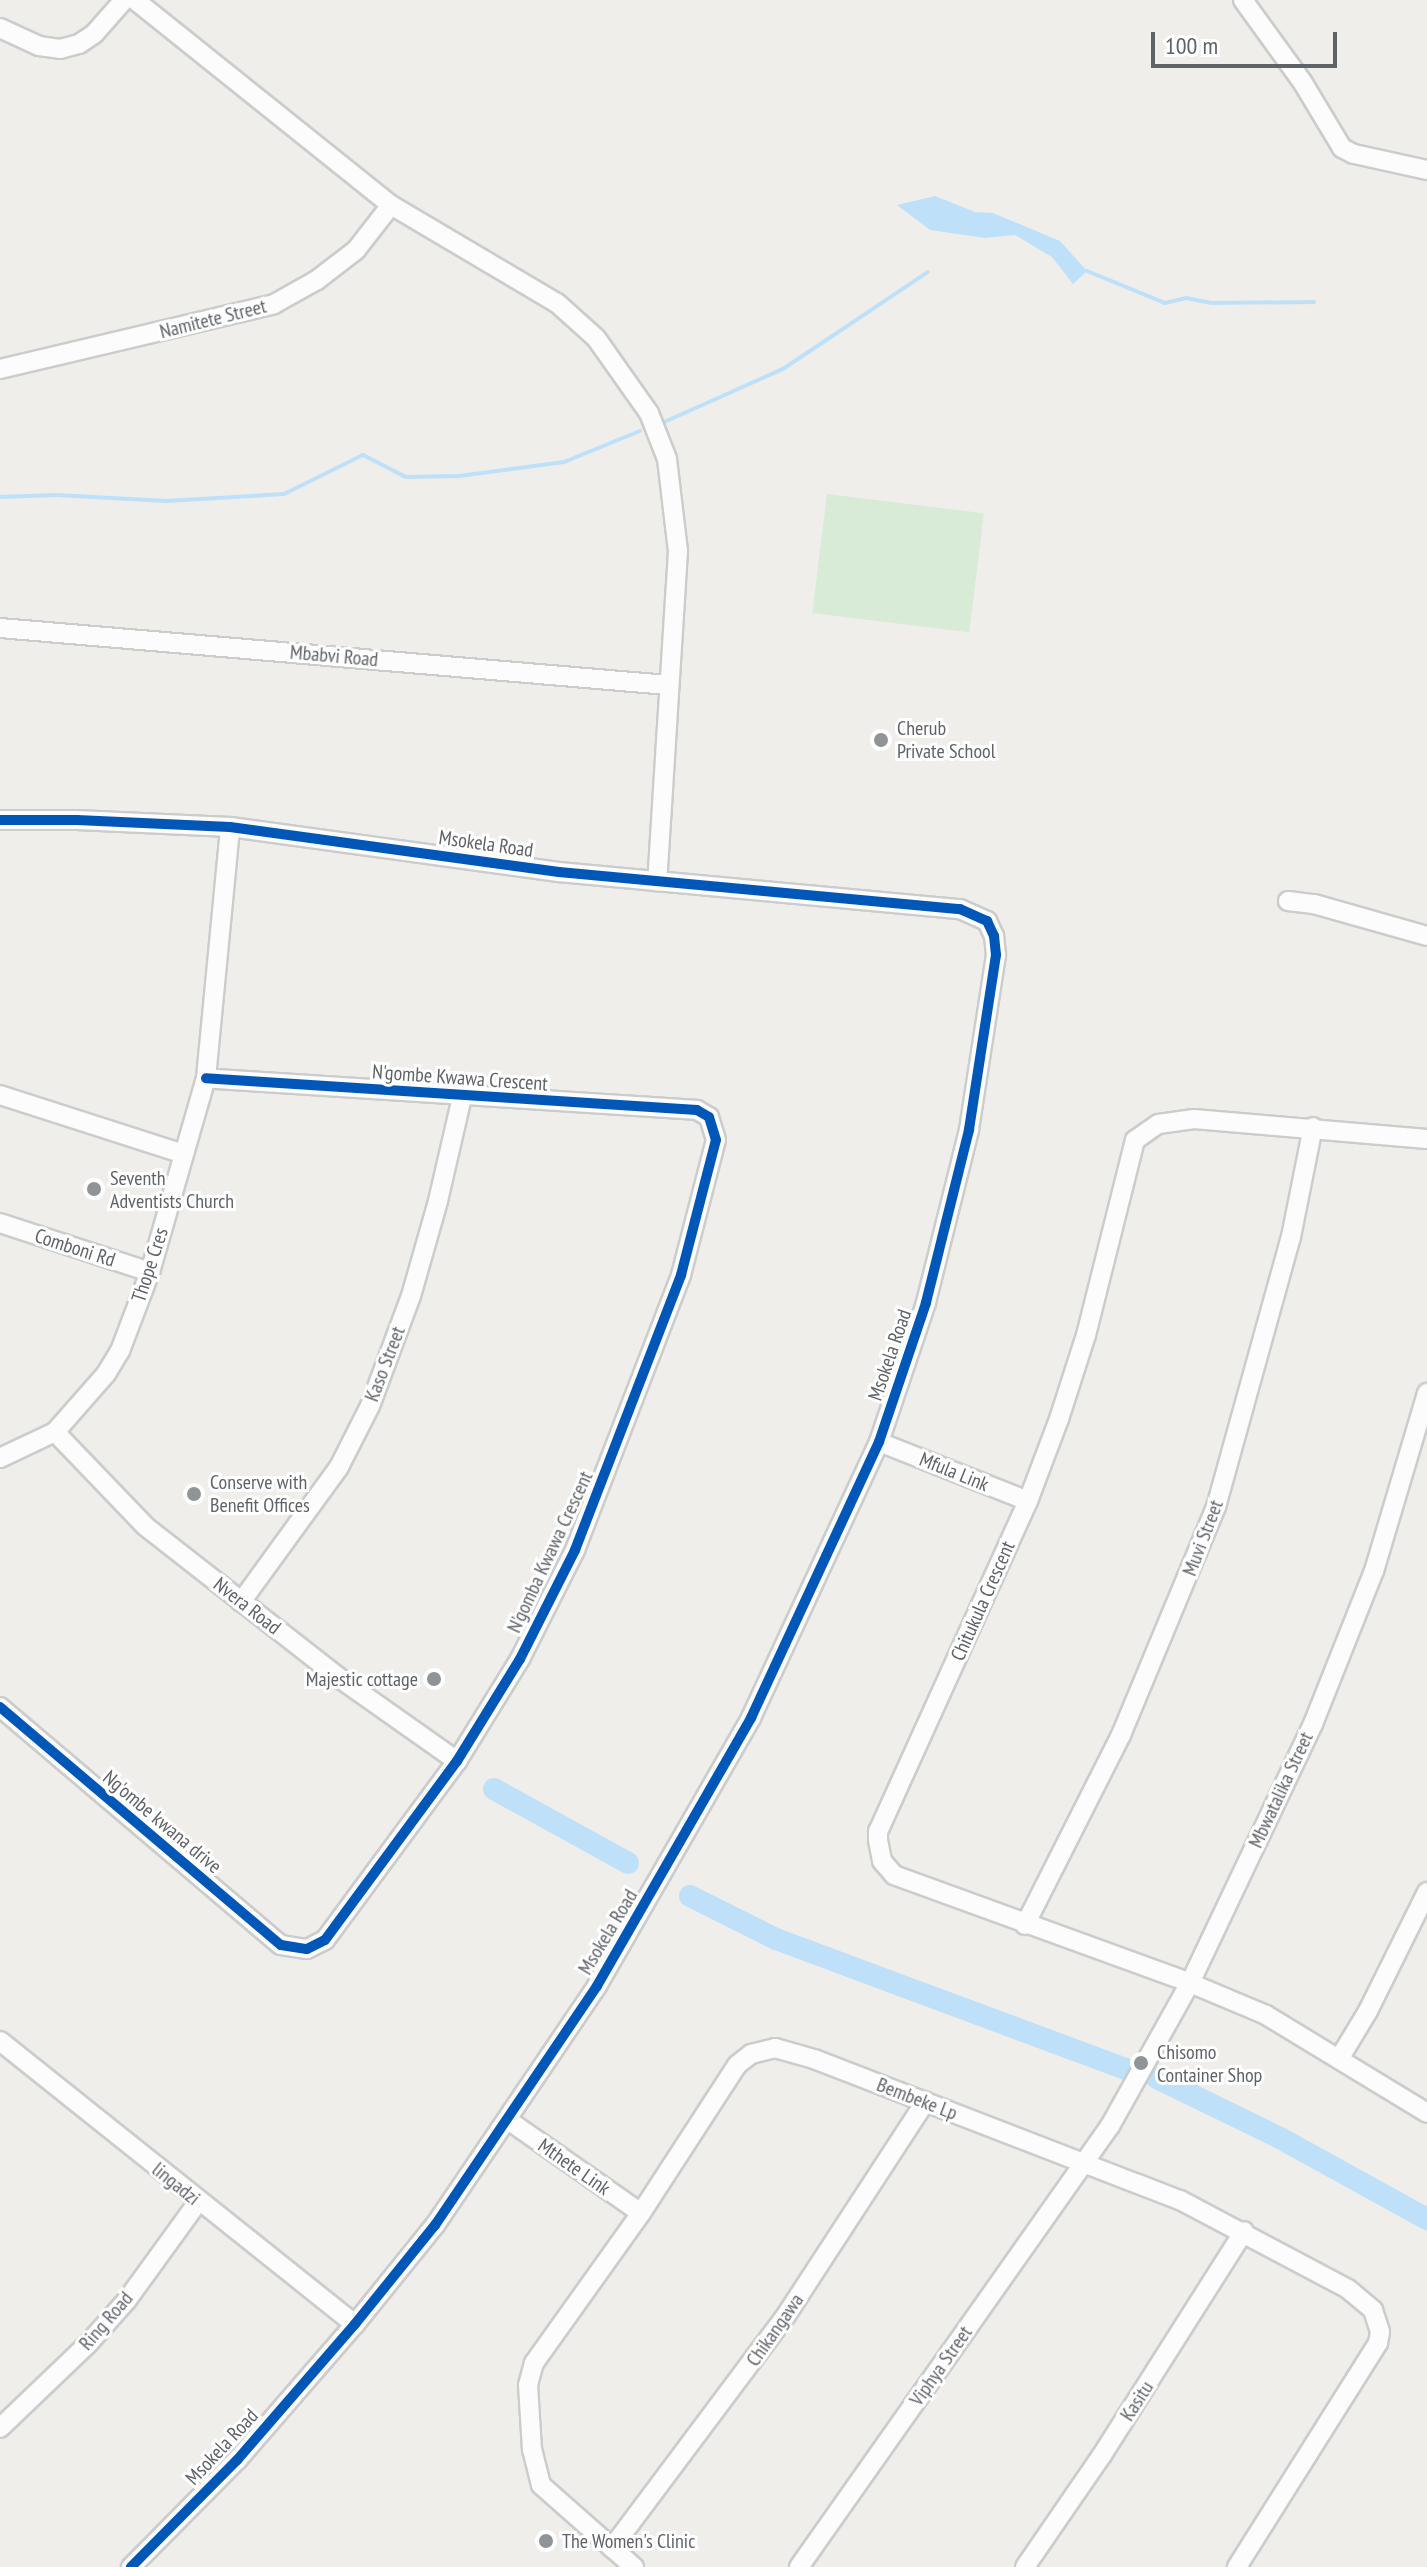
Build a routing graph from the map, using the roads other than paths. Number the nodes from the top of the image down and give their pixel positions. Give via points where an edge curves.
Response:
1 (124, 0) edge
2 (135, 0) edge
3 (1243, 0) edge
4 (0, 28) edge
5 (1427, 170) edge
6 (391, 205) junction
7 (0, 369) edge
8 (0, 628) edge
9 (668, 685) junction
10 (0, 820) edge
11 (230, 827) junction
12 (657, 881) junction
13 (1288, 901) dead end
14 (1427, 936) edge
15 (206, 1078) junction
16 (0, 1095) edge
17 (462, 1097) junction
18 (709, 1117) joint
19 (1313, 1127) junction
20 (1427, 1139) edge
21 (184, 1154) junction
22 (0, 1223) edge
23 (150, 1272) junction
24 (1427, 1393) edge
25 (55, 1432) junction
26 (879, 1442) junction
27 (0, 1458) edge
28 (1028, 1501) junction
29 (241, 1602) junction
30 (0, 1707) edge
31 (457, 1761) junction
32 (1427, 1892) edge
33 (1025, 1925) junction
34 (307, 1949) joint
35 (1190, 1983) junction
36 (0, 2041) edge
37 (1339, 2059) junction
38 (925, 2102) junction
39 (1427, 2113) edge
40 (508, 2120) junction
41 (1083, 2164) junction
42 (198, 2202) junction
43 (641, 2213) junction
44 (1244, 2231) junction
45 (355, 2324) junction
46 (0, 2428) edge
47 (612, 2548) junction
48 (131, 2567) edge
49 (634, 2567) edge
50 (799, 2567) edge
51 (1025, 2567) edge
52 (1237, 2567) edge

1 - 4 street via 94,34 60,49 39,46
2 - 6 street
3 - 5 street via 1342,148
6 - 7 street, Namitete Street via 356,250 274,304
6 - 9 street via 557,303 596,338 649,413 667,459 677,526
8 - 9 street, Mbabvi Road
9 - 12 street
10 - 11 street, Msokela Road
11 - 12 street, Msokela Road
11 - 15 street, Thope Cres
12 - 26 street, Msokela Road via 960,909 987,921 994,936 996,955 969,1130 926,1303
13 - 14 street
15 - 17 street, N'gombe Kwawa Crescent
15 - 21 street, Thope Cres
16 - 21 street
17 - 18 street, N'gombe Kwawa Crescent via 697,1110
17 - 29 street, Kaso Street via 411,1296 370,1406 339,1467
18 - 31 street, N'gomba Kwawa Crescent via 716,1140 681,1275 617,1446 575,1550 532,1635
19 - 20 street, Chitukula Crescent
19 - 28 street, Chitukula Crescent via 1194,1119 1158,1124 1135,1140 1086,1335
19 - 33 street, Muvi Street via 1291,1237 1216,1507 1121,1735
21 - 23 street, Thope Cres
22 - 23 street, Comboni Rd
23 - 25 street, Thope Cres via 120,1351
24 - 35 street, Mbwatalika Street via 1369,1585 1313,1724
25 - 27 street, Thope Cres
25 - 29 street, Nvera Road via 145,1526
26 - 28 street, Mfula Link
26 - 40 street, Msokela Road via 751,1718 605,1973
28 - 33 street, Chitukula Crescent via 878,1840 882,1861 894,1875
29 - 31 street, Nvera Road
30 - 34 street, Ng'ombe kwana drive via 281,1945
31 - 34 street, N'gomba Kwawa Crescent via 342,1920 325,1940
32 - 37 street
33 - 35 street, Chitukula Crescent
35 - 37 street, Chitukula Crescent via 1266,2015
35 - 41 street, Mbwatalika Street
36 - 42 street, lingadzi
37 - 39 street, Chitukula Crescent
38 - 41 street, Bembeke Lp
38 - 43 street, Bembeke Lp via 785,2050 751,2054 737,2065
38 - 47 street, Chikangawa via 785,2317
40 - 43 street, Mthete Link
40 - 45 street, Msokela Road via 435,2225
41 - 44 street, Bembeke Lp via 1180,2200
41 - 50 street, Viphya Street
42 - 45 street, lingadzi
42 - 46 street, Ring Road via 127,2300
43 - 47 street, Bembeke Lp via 534,2363 528,2385 532,2450 541,2485
44 - 51 street, Kasitu
44 - 52 street, Bembeke Lp via 1355,2294 1373,2310 1380,2332 1371,2356
45 - 48 street, Msokela Road via 237,2460
47 - 49 street, Bembeke Lp

